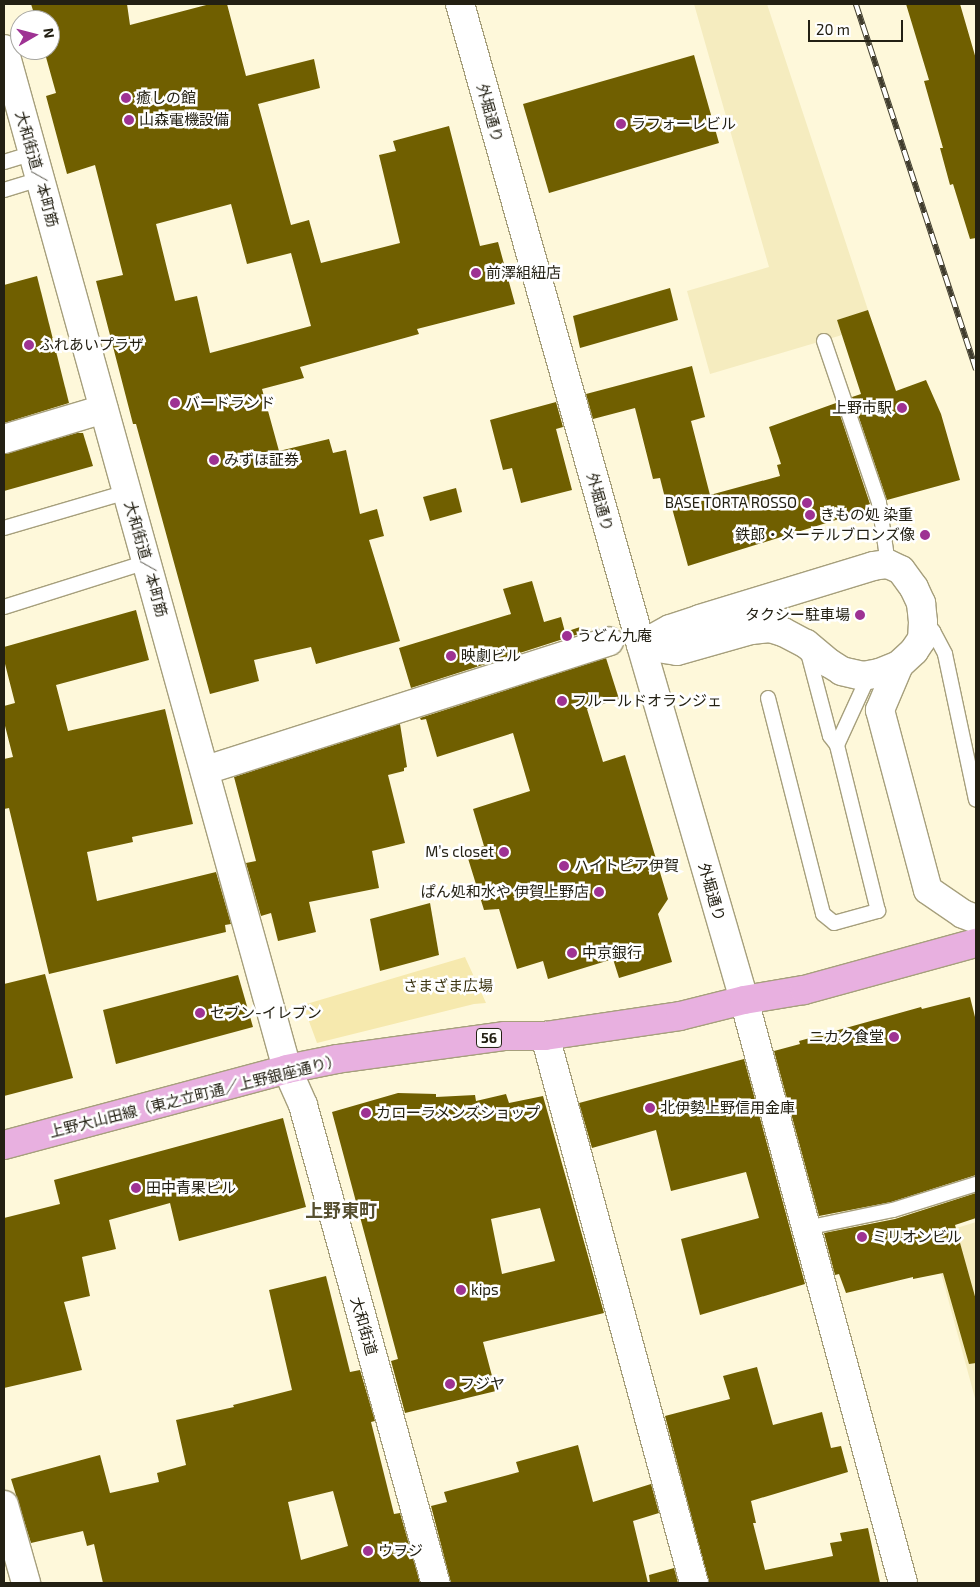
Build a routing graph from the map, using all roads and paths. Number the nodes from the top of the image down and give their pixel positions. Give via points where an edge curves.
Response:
1 (460, 4) edge
2 (4, 49) edge
3 (33, 153) junction
4 (4, 162) edge
5 (40, 179) junction
6 (4, 190) edge
7 (824, 341) dead end
8 (104, 409) junction
9 (4, 439) edge
10 (127, 492) junction
11 (4, 528) edge
12 (147, 562) junction
13 (888, 564) junction
14 (4, 607) edge
15 (923, 622) junction
16 (609, 640) dead end
17 (806, 644) junction
18 (641, 645) junction
19 (899, 665) junction
20 (869, 675) junction
21 (768, 698) dead end
22 (838, 745) junction
23 (206, 770) junction
24 (976, 800) edge
25 (976, 919) edge
26 (976, 943) edge
27 (744, 1000) junction
28 (545, 1036) junction
29 (287, 1069) junction
30 (4, 1145) edge
31 (976, 1184) edge
32 (806, 1228) junction
33 (4, 1505) edge
34 (26, 1583) edge
35 (436, 1583) edge
36 (694, 1583) edge
37 (903, 1583) edge

1 - 18 street, 外堀通り
2 - 3 street, 大和街道／本町筋
3 - 4 lane
3 - 5 street, 大和街道／本町筋
5 - 6 lane
5 - 8 street, 大和街道／本町筋
7 - 13 lane via 879,503
8 - 9 street
8 - 10 street, 大和街道／本町筋
10 - 11 lane
10 - 12 street, 大和街道／本町筋
12 - 14 lane
12 - 23 street, 大和街道／本町筋
13 - 15 street via 901,570 914,588 921,603
13 - 18 street via 685,624
15 - 19 street via 922,640
15 - 24 lane via 933,631 945,654
16 - 23 street
17 - 18 street via 770,628 751,630 676,651
17 - 20 street via 842,671
17 - 22 lane via 830,736
18 - 27 street, 外堀通り
19 - 20 street
19 - 25 street via 880,710 928,890
20 - 22 lane
21 - 22 lane via 823,914 834,923 878,911
23 - 29 street, 大和街道／本町筋
26 - 27 main road, 上野大山田線（東之立町通／上野銀座通り） / 56 via 804,990
27 - 28 main road, 上野大山田線（東之立町通／上野銀座通り） / 56 via 680,1016
27 - 32 street, 外堀通り
28 - 29 main road, 上野大山田線（東之立町通／上野銀座通り） / 56 via 505,1036
28 - 36 street
29 - 30 main road, 上野大山田線（東之立町通／上野銀座通り） / 56
29 - 35 street, 大和街道 via 302,1105
31 - 32 lane via 893,1210
32 - 37 street, 外堀通り
33 - 34 street

